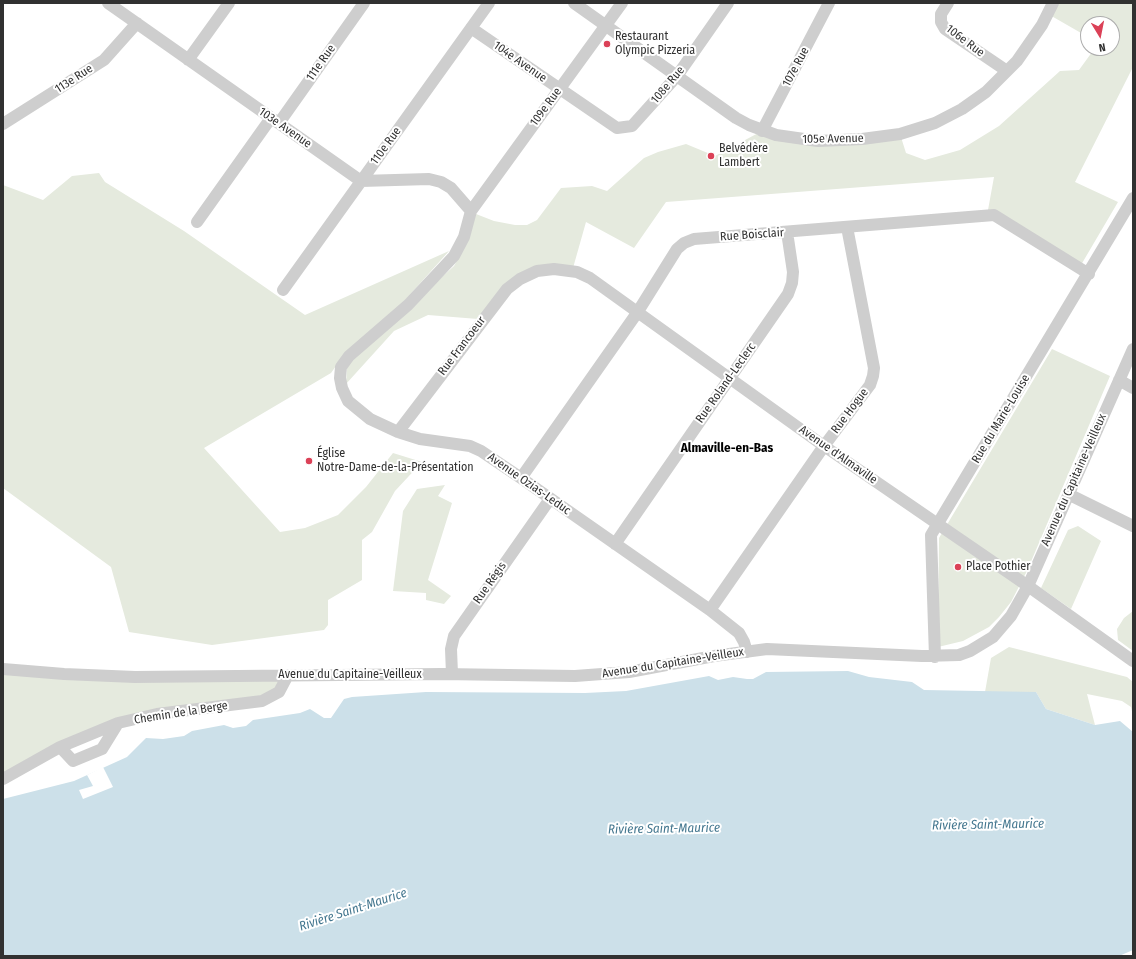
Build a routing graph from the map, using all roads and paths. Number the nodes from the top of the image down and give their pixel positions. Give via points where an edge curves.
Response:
1 (108, 3) edge
2 (229, 3) edge
3 (364, 3) edge
4 (489, 3) edge
5 (574, 3) edge
6 (622, 3) edge
7 (728, 3) edge
8 (829, 3) edge
9 (948, 3) edge
10 (1053, 3) edge
11 (136, 23) junction
12 (606, 25) junction
13 (471, 28) junction
14 (188, 60) junction
15 (1007, 71) junction
16 (677, 76) junction
17 (559, 90) junction
18 (275, 121) junction
19 (3, 124) edge
20 (632, 126) joint
21 (762, 131) junction
22 (361, 181) junction
23 (1133, 198) edge
24 (471, 211) junction
25 (197, 222) dead end
26 (847, 227) junction
27 (787, 232) junction
28 (537, 272) joint
29 (1089, 274) junction
30 (283, 290) dead end
31 (637, 313) junction
32 (1133, 350) edge
33 (730, 377) junction
34 (1119, 380) junction
35 (1133, 388) edge
36 (398, 432) junction
37 (824, 446) junction
38 (521, 478) junction
39 (1068, 494) junction
40 (550, 498) junction
41 (938, 524) junction
42 (1133, 526) edge
43 (614, 544) junction
44 (1028, 586) junction
45 (710, 610) junction
46 (747, 652) junction
47 (935, 657) junction
48 (1133, 661) edge
49 (3, 668) edge
50 (452, 674) junction
51 (288, 675) junction
52 (118, 724) junction
53 (60, 747) junction
54 (3, 779) edge

1 - 11 street, 103e Avenue
2 - 14 street
3 - 18 street, 111e Rue
4 - 13 street, 110e Rue
5 - 12 street, 105e Avenue
6 - 12 street, 109e Rue
7 - 16 street, 108e Rue
8 - 21 street, 107e Rue
9 - 15 street, 106e Rue via 941,14 941,22 945,29
10 - 15 street, 105e Avenue via 1034,37
11 - 14 street, 103e Avenue
11 - 19 street, 113e Rue via 104,60
12 - 16 street, 105e Avenue
12 - 17 street, 109e Rue
13 - 17 street, 104e Avenue
13 - 22 street, 110e Rue
14 - 18 street, 103e Avenue
15 - 21 street, 105e Avenue via 986,92 962,109 935,123 900,134 862,140 818,141
16 - 20 street, 108e Rue
16 - 21 street, 105e Avenue via 736,118
17 - 20 street, 104e Avenue via 617,128
17 - 24 street, 109e Rue
18 - 22 street, 103e Avenue
18 - 25 street, 111e Rue
22 - 24 street via 429,179 441,182 451,188
22 - 30 street, 110e Rue
23 - 29 street, Rue du Marie-Louise
24 - 36 street, Avenue Ozias-Leduc via 464,237 447,265 408,305 341,366 340,378 348,401 370,419
26 - 27 street, Rue Boisclair
26 - 29 street, Rue Boisclair via 994,215
26 - 37 street, Rue Hogue via 874,376
27 - 31 street, Rue Boisclair via 694,239 684,242
27 - 33 street, Rue Roland-Leclerc via 793,272 788,294
28 - 31 street, Avenue d'Almaville via 554,269 577,272 590,278
28 - 36 street, Rue Francoeur via 520,279 498,298
29 - 41 street, Rue du Marie-Louise
31 - 33 street, Avenue d'Almaville
31 - 38 street, Rue Boisclair
32 - 34 street, Avenue du Capitaine-Veilleux
33 - 37 street, Avenue d'Almaville
33 - 43 street, Rue Roland-Leclerc
34 - 35 street
34 - 39 street, Avenue du Capitaine-Veilleux
36 - 38 street, Avenue Ozias-Leduc via 420,439 470,446
37 - 41 street, Avenue d'Almaville
37 - 45 street, Rue Hogue
38 - 40 street, Avenue Ozias-Leduc
39 - 42 street
39 - 44 street, Avenue du Capitaine-Veilleux
40 - 43 street, Avenue Ozias-Leduc
40 - 50 street, Rue Régis via 454,636 451,649
41 - 44 street, Avenue d'Almaville
41 - 47 street, Rue du Marie-Louise via 930,542
43 - 45 street, Avenue Ozias-Leduc
44 - 47 street, Avenue du Capitaine-Veilleux via 1011,616 993,637 959,655
44 - 48 street, Avenue d'Almaville
45 - 46 street, Avenue Ozias-Leduc via 739,633
46 - 47 street, Avenue du Capitaine-Veilleux via 780,649
46 - 50 street, Avenue du Capitaine-Veilleux via 596,675
49 - 51 street, Avenue du Capitaine-Veilleux via 135,677
50 - 51 street, Avenue du Capitaine-Veilleux
51 - 52 street, Chemin de la Berge via 278,692 262,701 157,714
52 - 53 street, Chemin de la Berge
52 - 53 street via 102,749 72,760
53 - 54 street, Chemin de la Berge

